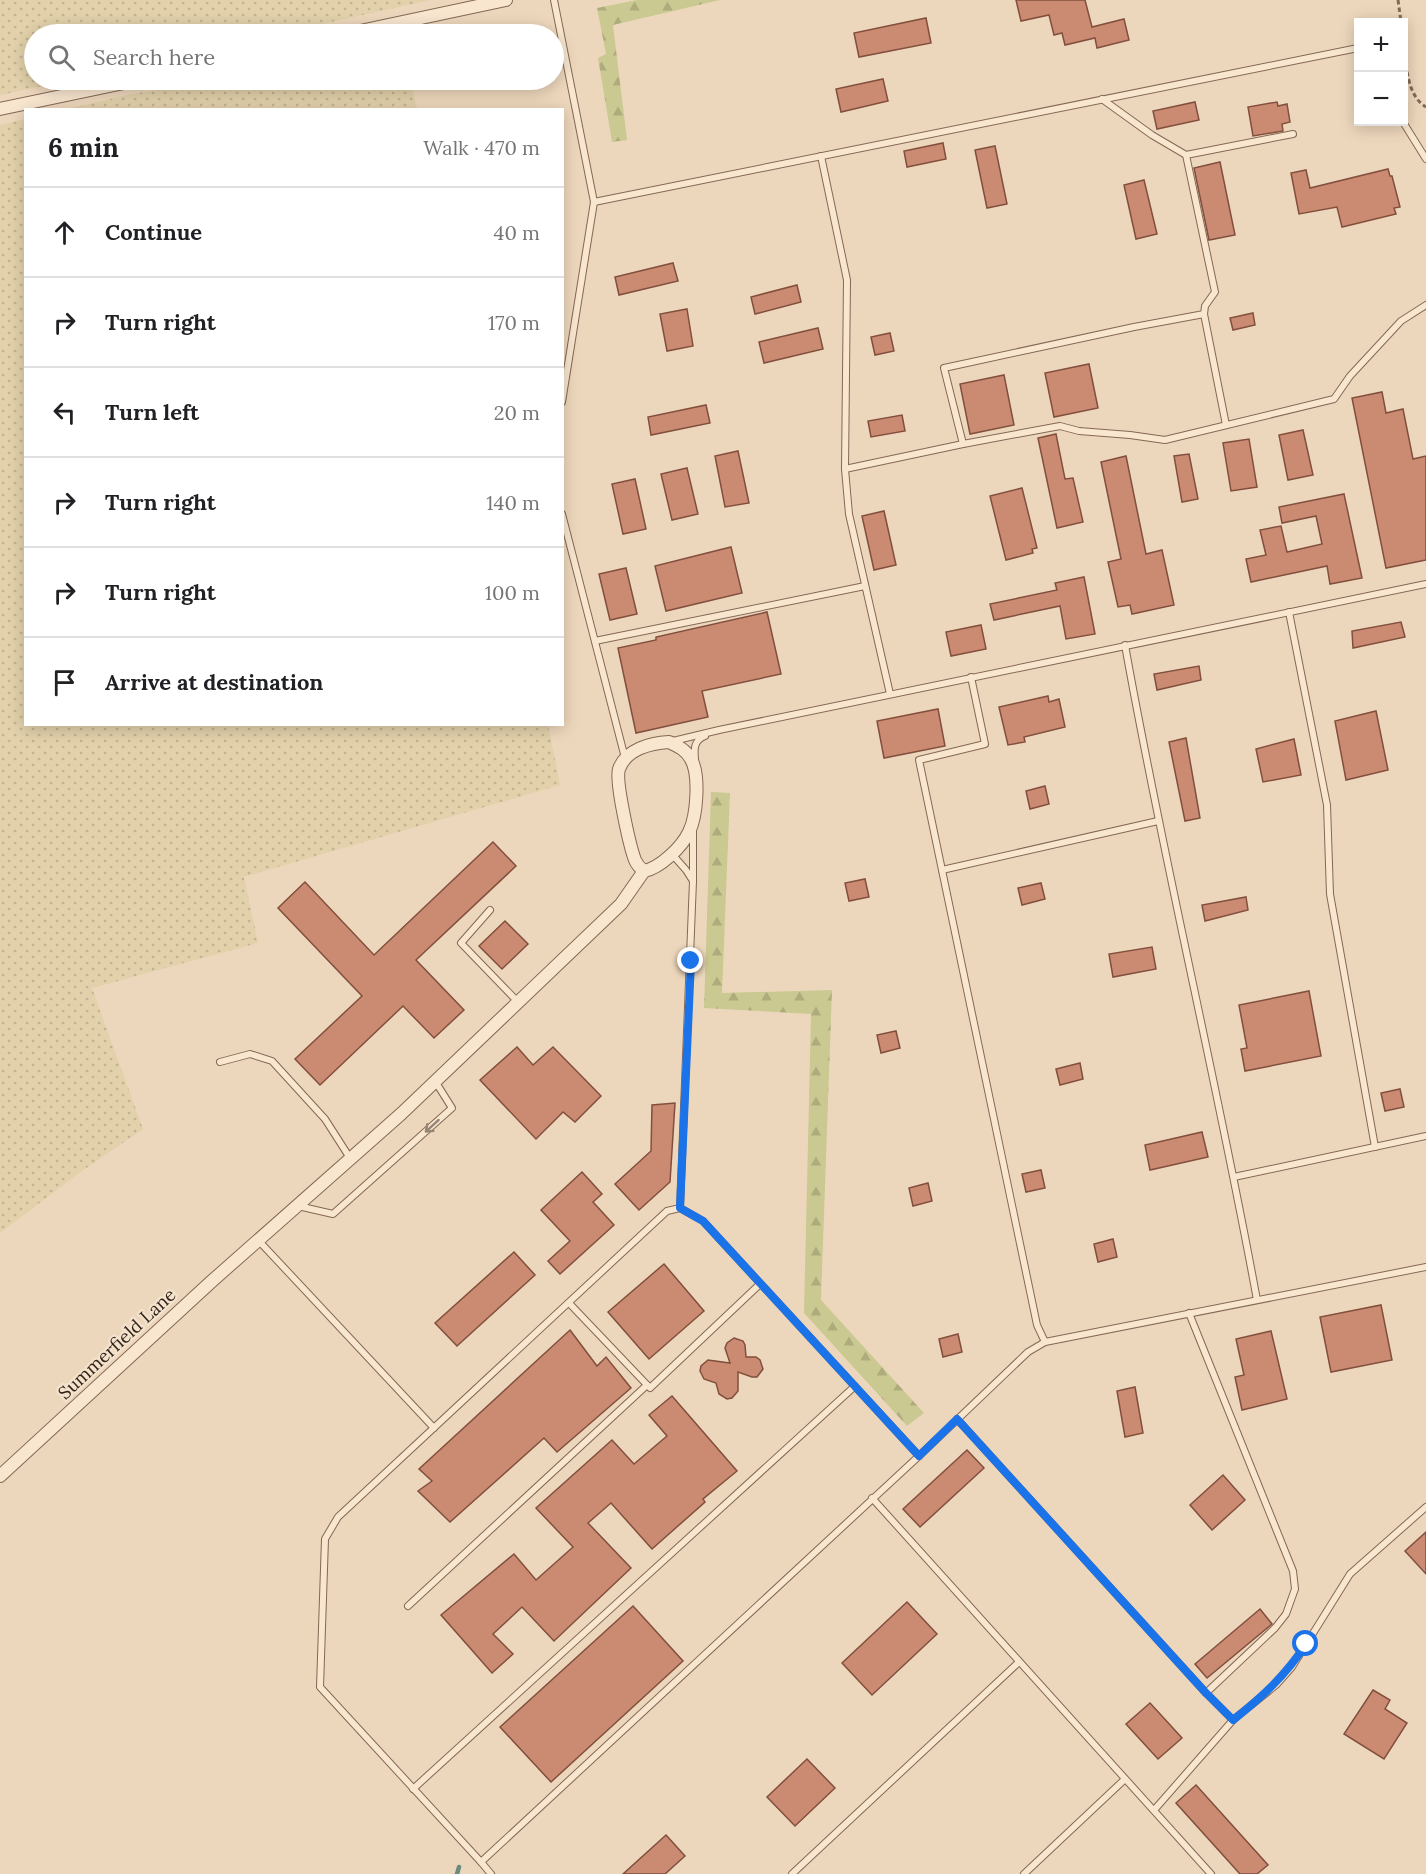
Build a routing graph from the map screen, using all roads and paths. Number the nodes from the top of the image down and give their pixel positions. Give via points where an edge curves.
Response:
1 (506, 0) edge
2 (554, 0) edge
3 (1398, 0) edge
4 (1400, 18) edge
5 (393, 24) edge
6 (559, 24) edge
7 (1354, 49) edge
8 (564, 50) edge
9 (1408, 72) edge
10 (92, 90) edge
11 (1102, 99) junction
12 (1426, 107) edge
13 (0, 110) edge
14 (1405, 126) edge
15 (1293, 134) dead end
16 (1186, 155) junction
17 (820, 156) junction
18 (1426, 159) edge
19 (594, 202) junction
20 (1426, 305) edge
21 (1204, 314) junction
22 (564, 390) edge
23 (1226, 425) junction
24 (963, 444) junction
25 (845, 469) junction
26 (564, 522) edge
27 (1426, 584) edge
28 (866, 586) junction
29 (1289, 612) junction
30 (595, 641) junction
31 (1125, 645) junction
32 (971, 678) junction
33 (890, 694) junction
34 (720, 730) junction
35 (669, 742) junction
36 (625, 760) junction
37 (696, 779) junction
38 (1158, 820) junction
39 (693, 821) junction
40 (671, 853) junction
41 (942, 870) junction
42 (644, 871) junction
43 (693, 881) junction
44 (490, 910) dead end
45 (519, 1002) junction
46 (220, 1062) dead end
47 (435, 1081) junction
48 (1426, 1136) edge
49 (1375, 1147) junction
50 (351, 1159) junction
51 (1234, 1177) junction
52 (297, 1206) junction
53 (680, 1208) junction
54 (258, 1240) junction
55 (1426, 1268) edge
56 (760, 1284) junction
57 (1257, 1300) junction
58 (569, 1303) junction
59 (1190, 1313) junction
60 (1045, 1342) junction
61 (647, 1385) junction
62 (855, 1386) junction
63 (957, 1419) junction
64 (434, 1428) junction
65 (919, 1456) junction
66 (0, 1476) edge
67 (872, 1498) junction
68 (1426, 1507) edge
69 (408, 1606) dead end
70 (1020, 1662) junction
71 (1206, 1693) junction
72 (1233, 1720) junction
73 (1125, 1779) junction
74 (413, 1789) junction
75 (1155, 1809) junction
76 (481, 1862) junction
77 (491, 1874) edge
78 (792, 1874) edge
79 (1024, 1874) edge
80 (1211, 1874) edge

1 - 5 street
2 - 6 lane
3 - 4 path
7 - 11 lane
8 - 19 lane
9 - 12 path via 1418,102
10 - 13 street
11 - 16 lane
11 - 17 lane
14 - 18 lane
15 - 16 lane
16 - 21 lane via 1215,292
17 - 19 lane
17 - 25 lane via 847,280
19 - 22 lane
20 - 23 lane via 1401,321 1334,399
21 - 23 lane
21 - 24 lane via 944,368
23 - 24 lane via 1165,440 1059,426
24 - 25 lane
25 - 28 lane via 849,514
26 - 30 lane
27 - 29 lane
28 - 30 lane
28 - 33 lane
29 - 31 lane
29 - 49 lane via 1327,805 1330,894
30 - 36 lane
31 - 32 lane
31 - 38 lane
32 - 33 lane
32 - 41 lane via 985,744 919,760
33 - 34 lane
34 - 35 lane
34 - 37 lane via 699,738 696,744
35 - 36 street via 653,743 632,752
35 - 37 street via 682,748 691,759
36 - 42 street via 617,777 635,860
37 - 39 street
38 - 41 lane
38 - 51 lane
39 - 40 street via 688,834
39 - 43 lane
40 - 42 street via 652,870
40 - 43 lane
41 - 60 lane via 1037,1325
42 - 45 street, Summerfield Lane via 621,904
43 - 53 lane
44 - 45 lane via 461,943
45 - 47 street, Summerfield Lane
46 - 50 lane via 250,1054 272,1061 325,1119
47 - 50 street, Summerfield Lane
47 -> 52 lane via 452,1108 444,1116 333,1214
48 - 49 lane
49 - 51 lane
50 - 52 street, Summerfield Lane
51 - 57 lane
52 - 54 street, Summerfield Lane
53 - 56 lane via 703,1221
53 - 58 lane via 667,1210
54 - 64 lane
54 - 66 street, Summerfield Lane
55 - 57 lane
56 - 61 lane via 650,1388
56 - 62 lane
57 - 59 lane
58 - 61 lane
58 - 64 lane
59 - 60 lane
59 - 71 lane via 1293,1571 1295,1589 1286,1614 1275,1628
60 - 63 lane via 1028,1352
61 - 69 lane
62 - 65 lane
62 - 74 lane
63 - 65 lane
63 - 71 lane
64 - 74 lane via 338,1517 325,1539 320,1687
65 - 67 lane
67 - 70 lane
67 - 76 lane
68 - 72 lane via 1350,1574 1292,1666 1276,1685
70 - 73 lane
70 - 78 lane
71 - 72 lane
72 - 75 lane
73 - 75 lane
73 - 79 lane
74 - 76 lane
75 - 80 lane
76 - 77 lane

